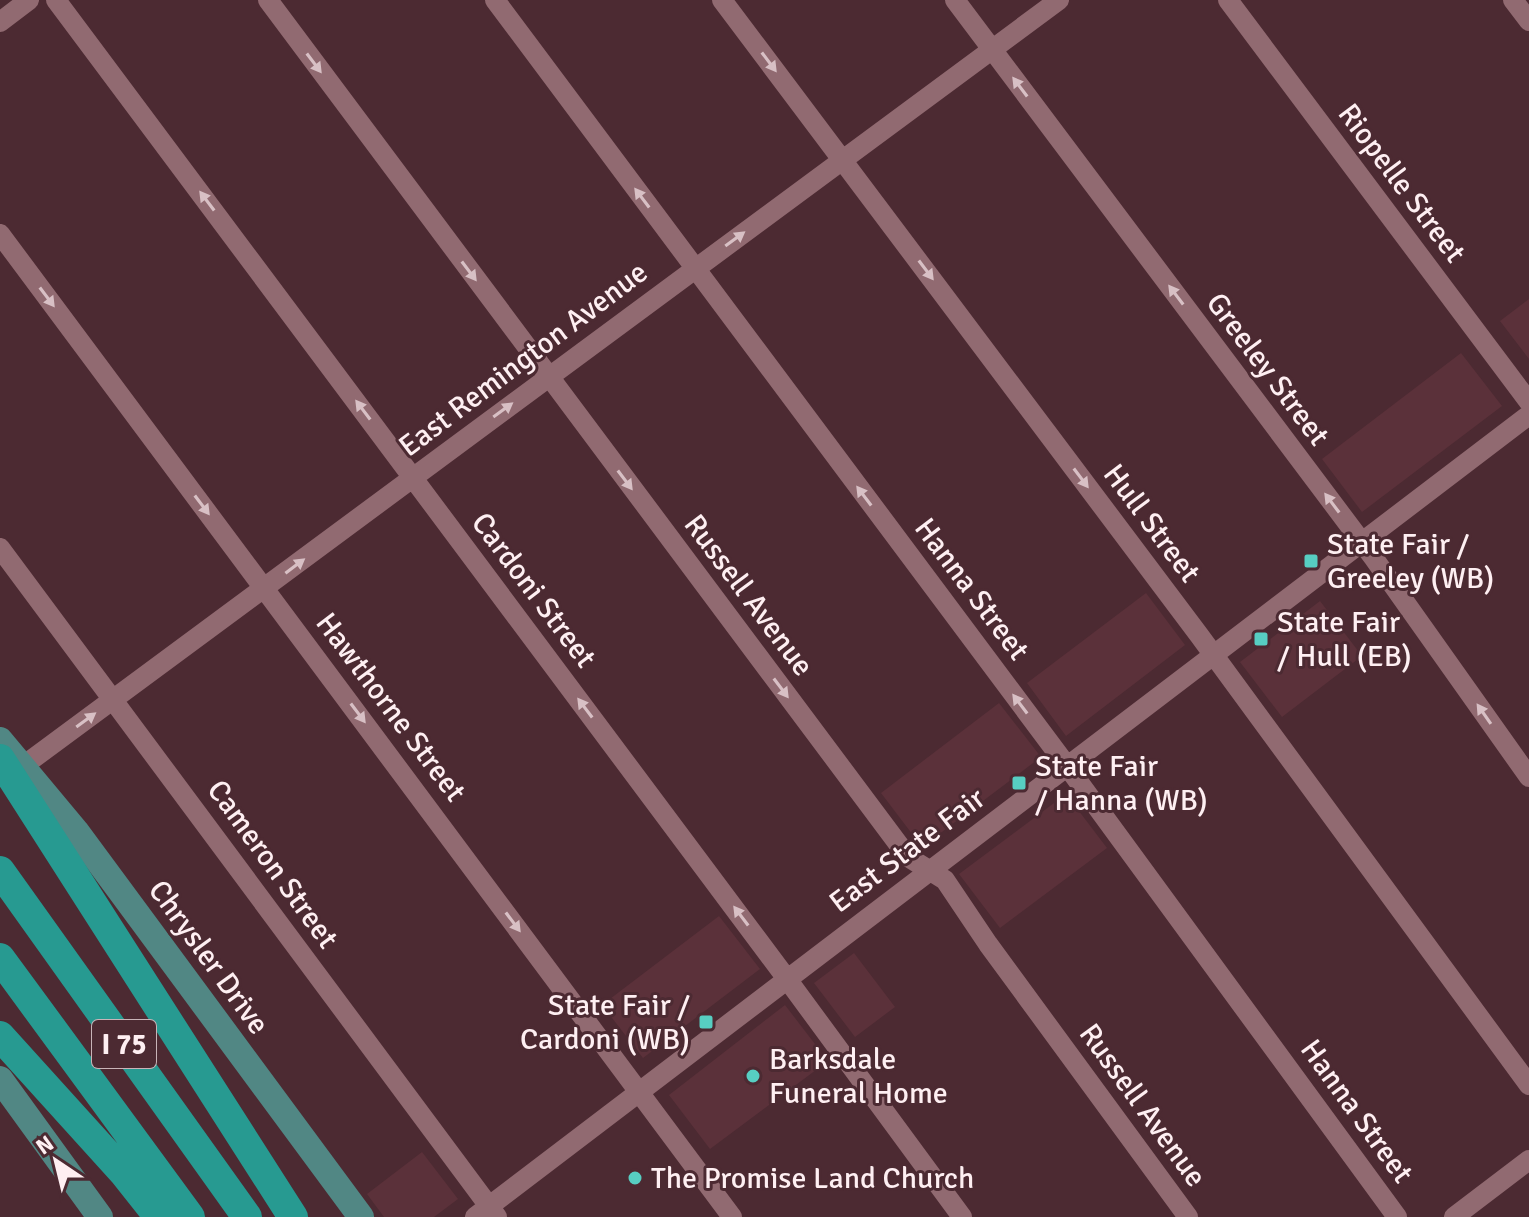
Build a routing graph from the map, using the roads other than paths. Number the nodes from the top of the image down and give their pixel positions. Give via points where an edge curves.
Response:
1 (29, 0) edge
2 (56, 0) edge
3 (268, 0) edge
4 (495, 0) edge
5 (722, 0) edge
6 (955, 0) edge
7 (1059, 0) edge
8 (1228, 0) edge
9 (1513, 0) edge
10 (1529, 21) edge
11 (0, 22) edge
12 (992, 49) junction
13 (843, 160) junction
14 (0, 234) edge
15 (695, 268) junction
16 (548, 377) junction
17 (1529, 402) edge
18 (1529, 415) edge
19 (413, 477) junction
20 (1361, 542) junction
21 (0, 548) edge
22 (264, 588) junction
23 (1213, 654) junction
24 (114, 699) junction
25 (0, 740) edge
26 (11, 762) edge
27 (1067, 766) junction
28 (1529, 777) edge
29 (0, 871) edge
30 (928, 872) junction
31 (0, 958) edge
32 (787, 979) junction
33 (0, 1036) edge
34 (0, 1079) edge
35 (1529, 1085) edge
36 (640, 1091) junction
37 (1529, 1160) edge
38 (487, 1213) edge
39 (100, 1217) edge
40 (159, 1217) edge
41 (190, 1217) edge
42 (247, 1217) edge
43 (293, 1217) edge
44 (361, 1217) edge
45 (732, 1217) edge
46 (962, 1217) edge
47 (1188, 1217) edge
48 (1397, 1217) edge
49 (1454, 1217) edge

1 - 11 street
19 -> 2 street, Cardoni Street
3 -> 16 street, Russell Avenue
15 -> 4 street, Hanna Street
5 -> 13 street, Hull Street
6 - 12 street, Greeley Street
7 - 12 street, East Remington Avenue
8 - 17 street, Riopelle Street
9 - 10 street
12 - 13 street, East Remington Avenue
20 -> 12 street, Greeley Street
15 -> 13 street, East Remington Avenue
13 -> 23 street, Hull Street
14 -> 22 street, Hawthorne Street
15 - 16 street, East Remington Avenue
27 -> 15 street, Hanna Street
19 -> 16 street, East Remington Avenue
16 -> 30 street, Russell Avenue via 908,857
18 - 20 street, East State Fair
22 -> 19 street, East Remington Avenue
32 -> 19 street, Cardoni Street
20 - 23 street, East State Fair
28 -> 20 street, Greeley Street
21 - 24 street, Cameron Street
22 - 24 street, East Remington Avenue
22 -> 36 street, Hawthorne Street
23 - 27 street, East State Fair
23 - 35 street, Hull Street
26 -> 24 street, East Remington Avenue
24 - 38 street, Cameron Street
25 - 26 main road, Chrysler Drive
26 - 43 highway
26 - 44 main road, Chrysler Drive via 76,831
27 - 30 street, East State Fair
27 - 48 street, Hanna Street
29 - 42 highway, I 75
30 - 32 street, East State Fair
30 - 47 street, Russell Avenue via 945,880
31 - 41 highway, I 75
32 - 36 street, East State Fair
32 - 46 street, Cardoni Street
33 - 40 highway
34 - 39 main road
36 - 38 street, East State Fair
36 - 45 street, Hawthorne Street
37 - 49 street

